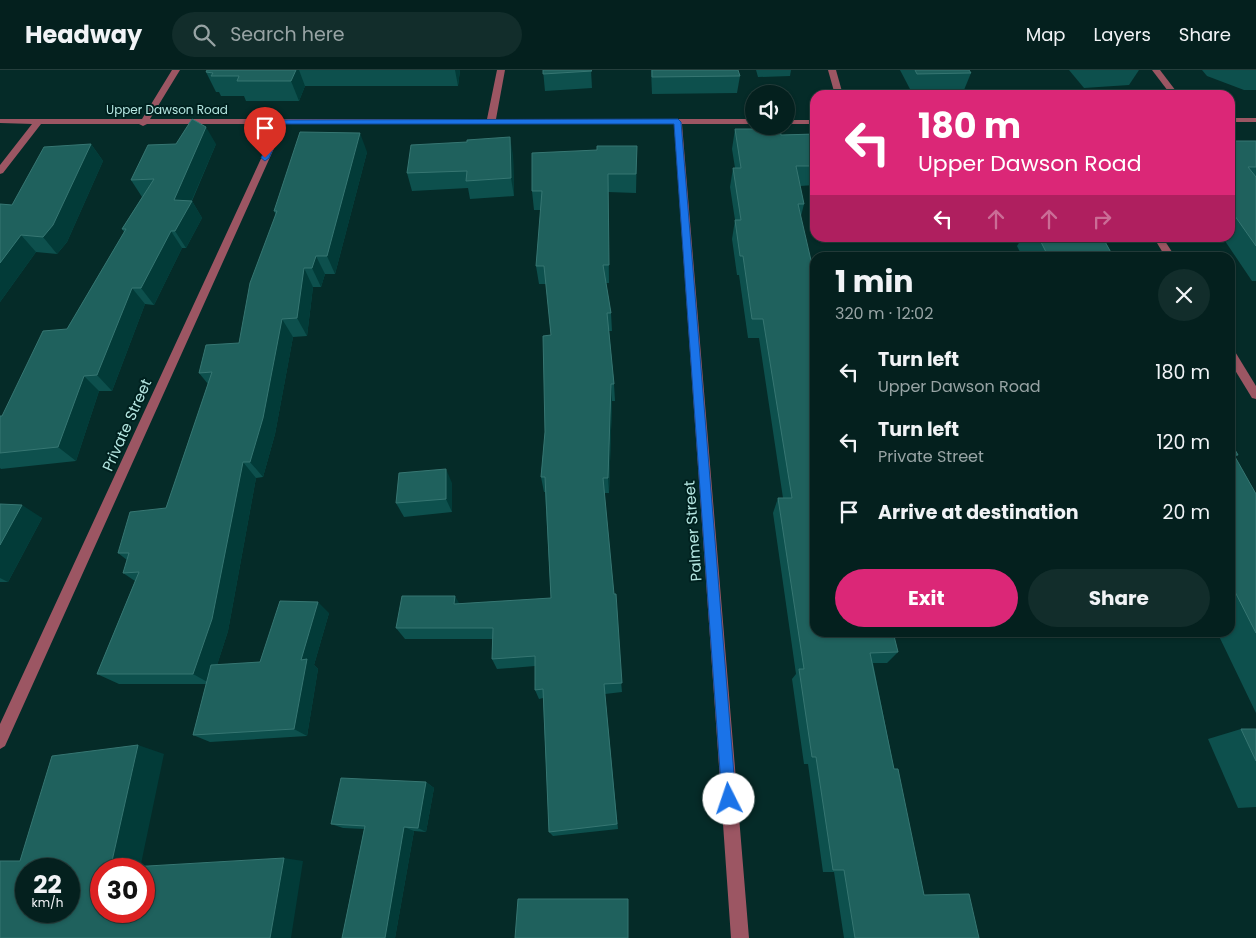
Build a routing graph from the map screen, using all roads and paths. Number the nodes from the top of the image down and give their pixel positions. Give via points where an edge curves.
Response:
1 (176, 70) edge
2 (501, 70) edge
3 (832, 70) edge
4 (1156, 70) edge
5 (838, 90) edge
6 (1171, 90) edge
7 (1235, 120) edge
8 (1256, 120) edge
9 (0, 121) edge
10 (38, 122) junction
11 (143, 122) junction
12 (282, 122) junction
13 (491, 122) junction
14 (678, 122) junction
15 (745, 122) edge
16 (795, 122) edge
17 (810, 122) edge
18 (0, 171) edge
19 (1235, 361) edge
20 (1256, 395) edge
21 (0, 740) edge
22 (740, 938) edge

1 - 11 street
2 - 13 street
3 - 5 street
4 - 6 street
7 - 8 street
9 - 10 street, Upper Dawson Road
10 - 11 street, Upper Dawson Road
10 - 18 street
11 - 12 street, Upper Dawson Road
12 - 13 street, Upper Dawson Road
12 - 21 street, Private Street
13 - 14 street, Upper Dawson Road
14 - 15 street, Upper Dawson Road
14 - 22 street, Palmer Street
16 - 17 street
19 - 20 street

